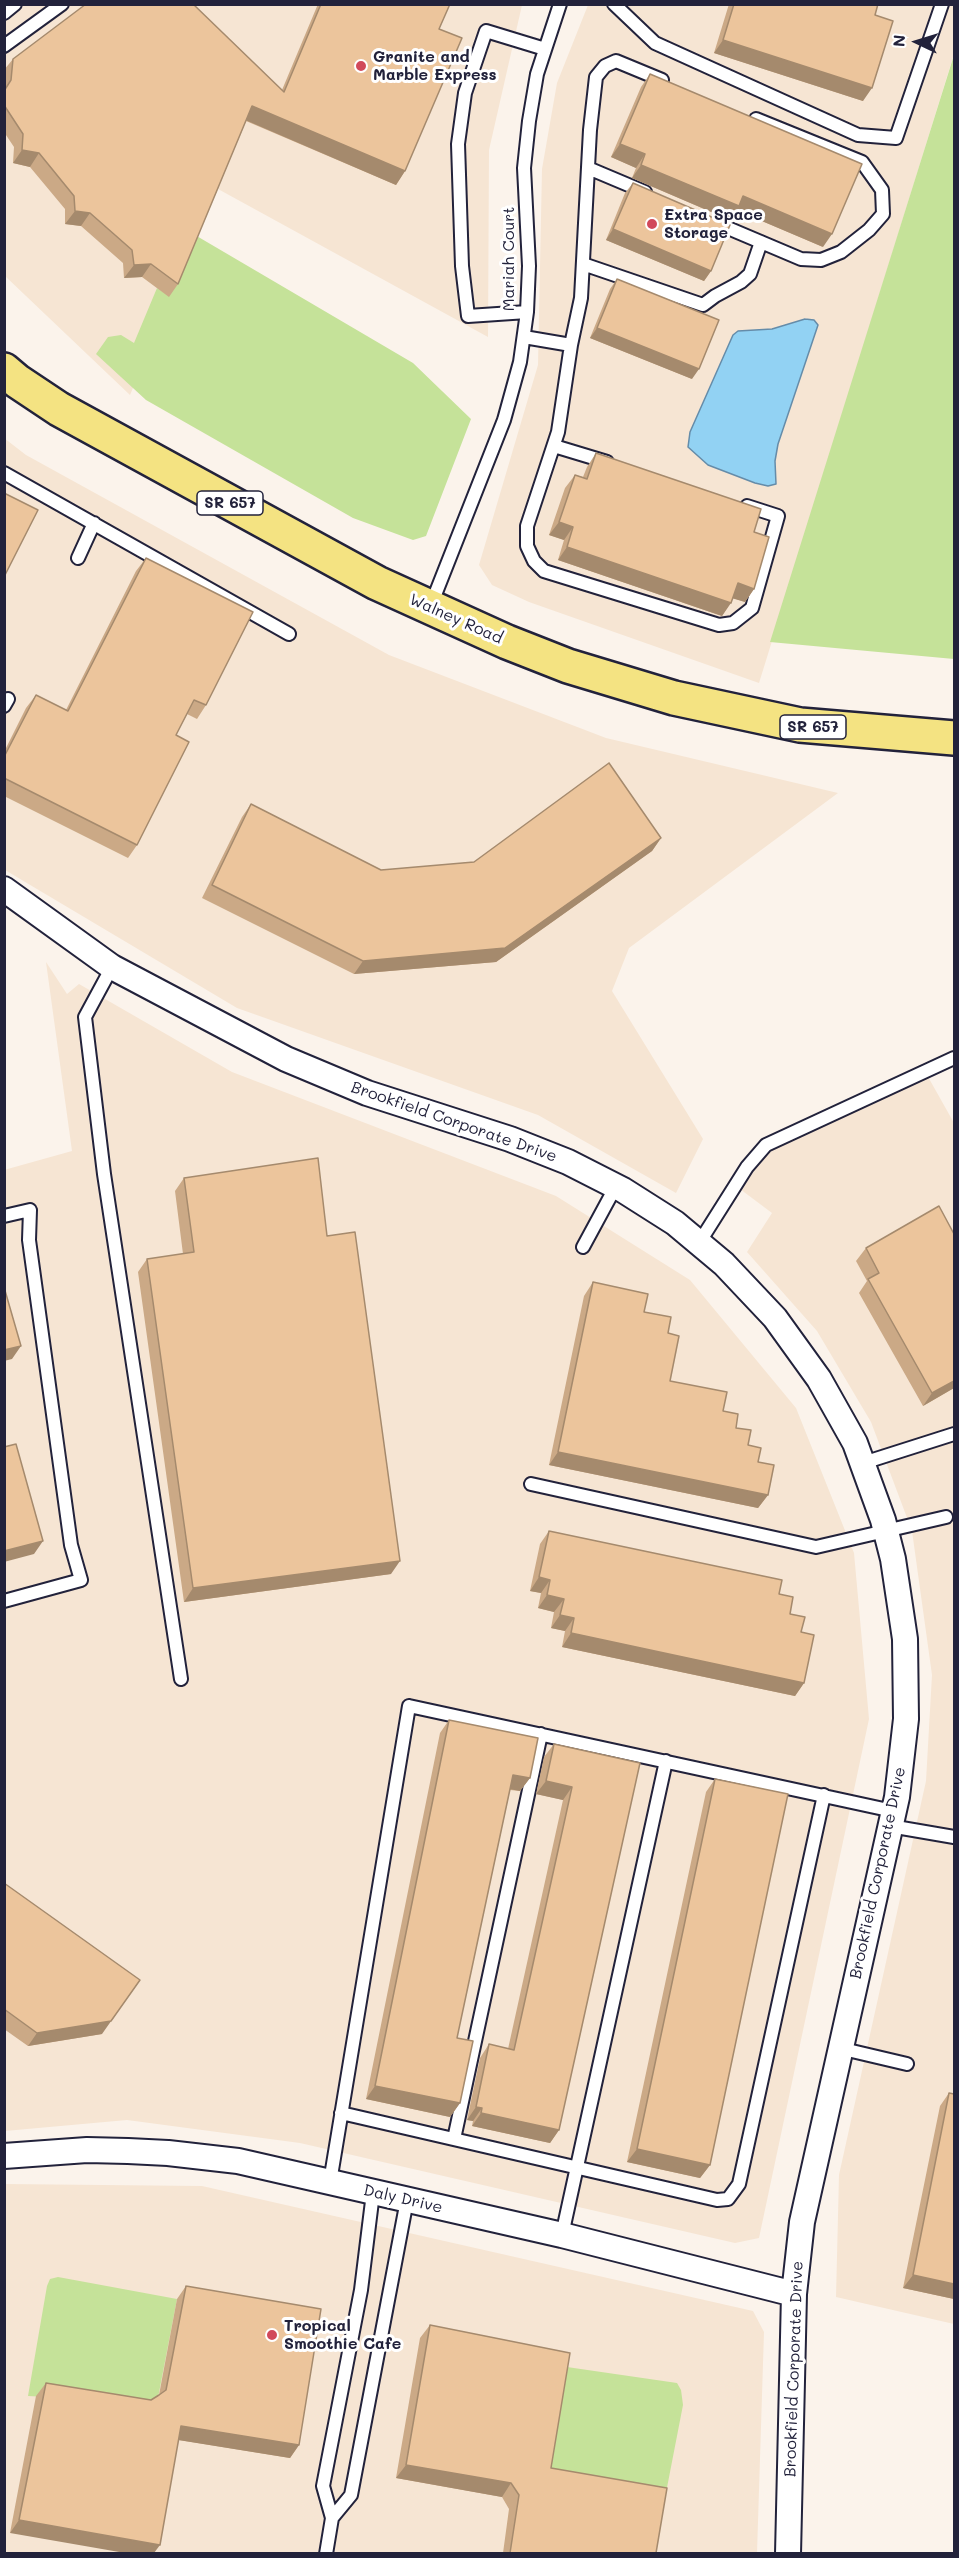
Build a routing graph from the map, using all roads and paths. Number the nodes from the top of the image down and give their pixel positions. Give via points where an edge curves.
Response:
1 (15, 4) edge
2 (62, 4) edge
3 (560, 4) edge
4 (614, 4) edge
5 (942, 4) edge
6 (4, 13) edge
7 (4, 46) edge
8 (545, 48) junction
9 (669, 83) edge
10 (744, 114) edge
11 (588, 168) junction
12 (653, 196) edge
13 (707, 219) edge
14 (761, 242) junction
15 (583, 264) junction
16 (527, 312) junction
17 (524, 337) junction
18 (571, 345) junction
19 (4, 370) edge
20 (554, 446) junction
21 (621, 467) edge
22 (4, 473) edge
23 (734, 502) edge
24 (93, 523) junction
25 (78, 558) dead end
26 (430, 609) junction
27 (289, 634) dead end
28 (954, 738) edge
29 (4, 889) edge
30 (112, 968) junction
31 (954, 1058) edge
32 (616, 1186) junction
33 (4, 1216) edge
34 (699, 1243) junction
35 (583, 1247) dead end
36 (954, 1434) edge
37 (863, 1462) junction
38 (531, 1484) dead end
39 (946, 1517) dead end
40 (886, 1532) junction
41 (4, 1601) edge
42 (181, 1679) dead end
43 (541, 1734) junction
44 (666, 1761) junction
45 (824, 1796) junction
46 (892, 1818) junction
47 (954, 1837) edge
48 (839, 2048) junction
49 (907, 2064) dead end
50 (341, 2113) junction
51 (454, 2139) junction
52 (4, 2156) edge
53 (578, 2167) junction
54 (330, 2182) junction
55 (373, 2193) junction
56 (407, 2200) junction
57 (562, 2235) junction
58 (794, 2294) junction
59 (332, 2518) junction
60 (326, 2553) edge
61 (788, 2553) edge

1 - 6 lane
2 - 7 lane
3 - 8 lane, Mariah Court
4 - 5 lane via 655,43 858,135 896,138
8 - 16 lane, Mariah Court via 528,121 524,168
8 - 16 lane via 486,31 465,93 459,126 459,218 468,316
9 - 11 lane via 616,62 605,66 596,77
10 - 14 lane via 862,162 882,190 883,214 841,252 821,260 801,259
11 - 12 lane
11 - 15 lane
13 - 14 lane
14 - 15 lane via 750,274 703,306
15 - 18 lane via 581,298
16 - 17 lane, Mariah Court
17 - 18 lane
17 - 26 lane, Mariah Court via 504,420
18 - 20 lane
19 - 26 main road, Walney Road / SR 657 via 59,409
20 - 21 lane
20 - 23 lane via 527,526 528,546 544,572 719,625 733,623 752,608 778,516
22 - 24 lane
24 - 25 lane
24 - 27 lane
26 - 28 main road, Walney Road / SR 657 via 568,666 674,698 800,725
29 - 30 street, Brookfield Corporate Drive
30 - 32 street, Brookfield Corporate Drive via 286,1059 367,1093 532,1147
30 - 42 lane via 85,1017 104,1174
31 - 34 lane via 766,1145 747,1167
32 - 34 street, Brookfield Corporate Drive
32 - 35 lane
33 - 41 lane via 30,1210 29,1240 71,1545 81,1580
34 - 37 street, Brookfield Corporate Drive via 750,1290 798,1348 838,1410
36 - 37 lane
37 - 40 street, Brookfield Corporate Drive
38 - 40 lane via 816,1547
39 - 40 lane
40 - 46 street, Brookfield Corporate Drive via 901,1599 907,1679 904,1749
43 - 44 lane
43 - 50 lane via 409,1706
43 - 51 lane
44 - 45 lane
44 - 53 lane
45 - 46 lane
45 - 53 lane via 740,2184 728,2199 717,2200
46 - 47 lane
46 - 48 street, Brookfield Corporate Drive
48 - 49 lane
48 - 58 street, Brookfield Corporate Drive via 802,2222
50 - 51 lane
50 - 54 lane
51 - 53 lane
52 - 54 street, Daly Drive via 87,2151 168,2153 238,2161
53 - 57 lane
54 - 55 street, Daly Drive
55 - 56 street, Daly Drive
55 - 59 lane via 361,2290 323,2486
56 - 57 street, Daly Drive
56 - 59 lane via 351,2495
57 - 58 street, Daly Drive
58 - 61 street, Brookfield Corporate Drive
59 - 60 lane

